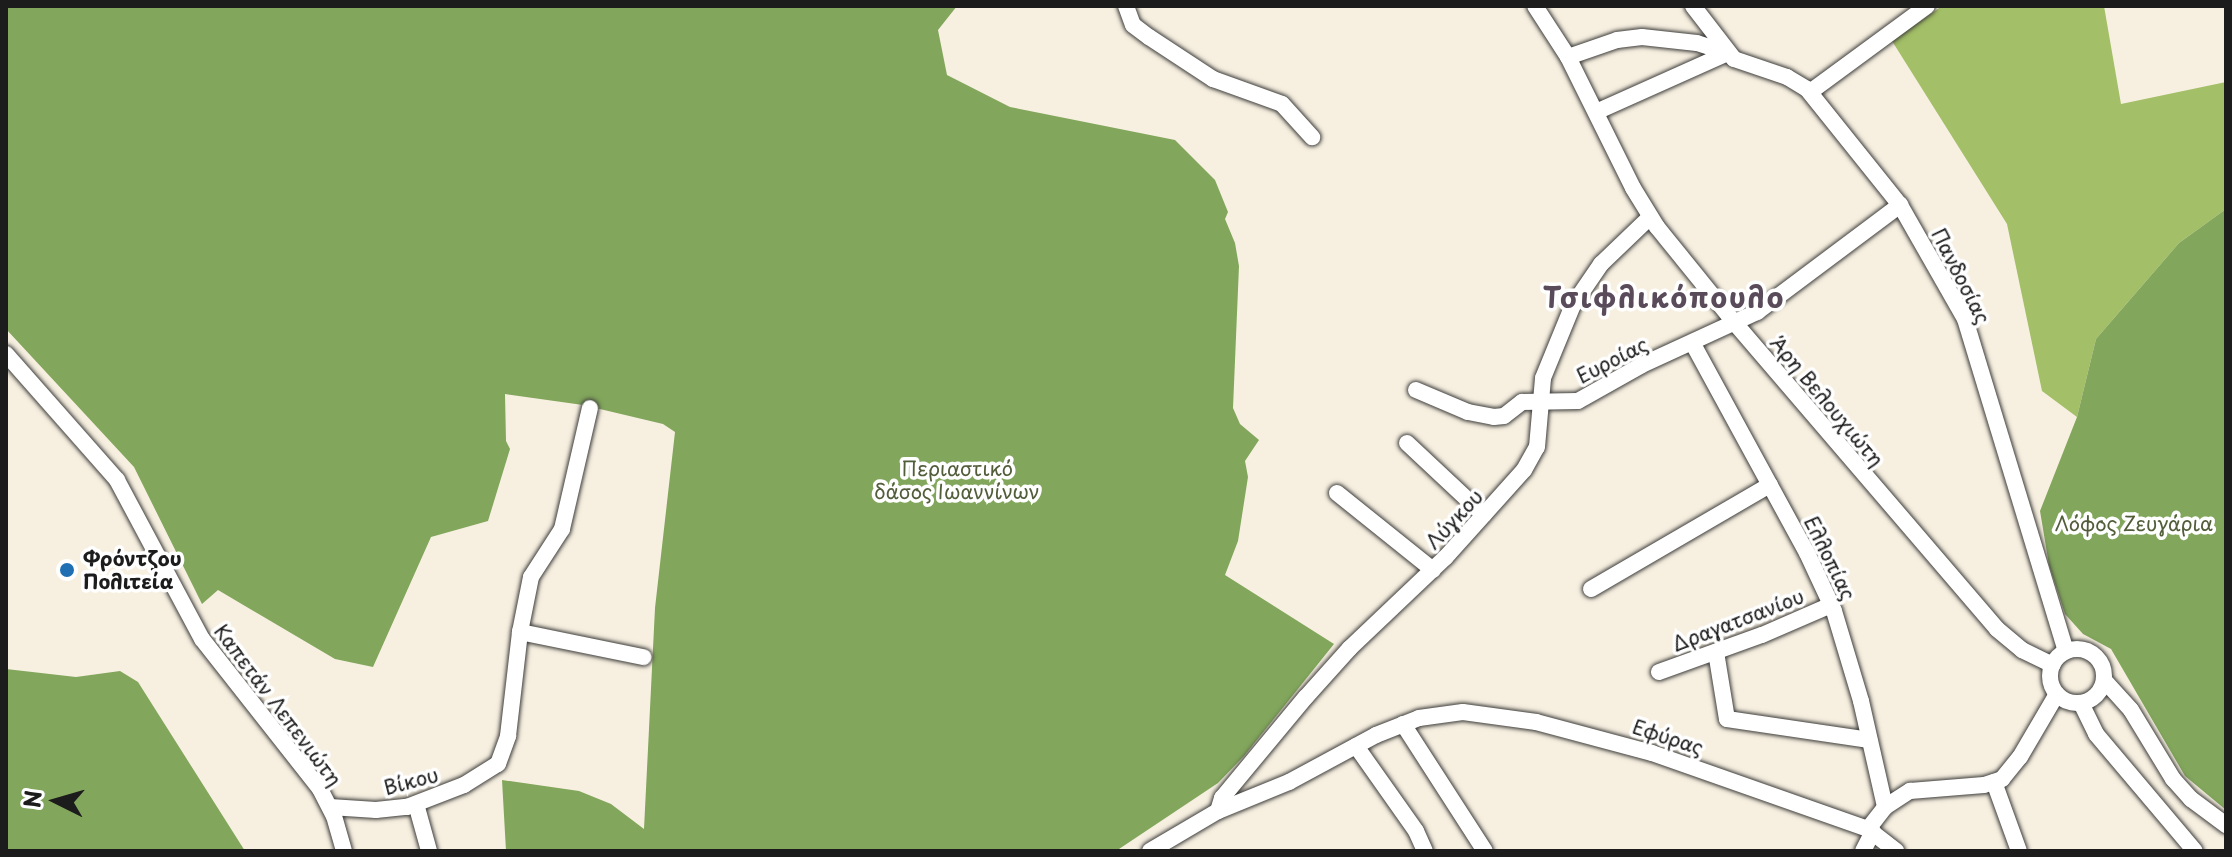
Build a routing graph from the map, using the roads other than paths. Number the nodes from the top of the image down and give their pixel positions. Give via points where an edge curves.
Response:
1 (1126, 6) edge
2 (1535, 6) edge
3 (1693, 6) edge
4 (1927, 6) edge
5 (1728, 53) junction
6 (1568, 57) junction
7 (1810, 92) junction
8 (1596, 112) junction
9 (1312, 137) dead end
10 (1900, 205) junction
11 (1650, 217) junction
12 (1734, 322) junction
13 (1693, 344) junction
14 (6, 354) edge
15 (1416, 390) dead end
16 (1540, 402) junction
17 (590, 408) dead end
18 (1407, 443) dead end
19 (1770, 485) junction
20 (1337, 493) dead end
21 (1484, 515) junction
22 (1433, 570) junction
23 (1591, 589) dead end
24 (1831, 605) junction
25 (520, 632) junction
26 (2066, 651) junction
27 (1716, 652) junction
28 (643, 657) dead end
29 (2053, 665) junction
30 (1659, 672) dead end
31 (2104, 680) junction
32 (2057, 694) junction
33 (2081, 703) junction
34 (1403, 724) junction
35 (1869, 740) junction
36 (1356, 746) junction
37 (1994, 782) junction
38 (416, 804) junction
39 (330, 807) junction
40 (1885, 807) junction
41 (1218, 811) junction
42 (2226, 825) edge
43 (1870, 830) junction
44 (344, 851) edge
45 (429, 851) edge
46 (1150, 851) edge
47 (1425, 851) edge
48 (1485, 851) edge
49 (1863, 851) edge
50 (1896, 851) edge
51 (2019, 851) edge
52 (2195, 851) edge

1 - 9 street via 1133,25 1149,37 1213,79 1282,104
2 - 6 street, Άρη Βελουχιώτη
3 - 5 street, Πανδοσίας
4 - 7 street
5 - 6 street via 1642,37 1603,43
5 - 7 street, Πανδοσίας via 1744,64 1795,80
5 - 8 street
6 - 8 street, Άρη Βελουχιώτη
7 - 10 street, Πανδοσίας
8 - 11 street, Άρη Βελουχιώτη
10 - 12 street, Ευροίας via 1764,308
10 - 26 street, Πανδοσίας via 1965,319
11 - 12 street, Άρη Βελουχιώτη
11 - 16 street, Λύγκου via 1582,289 1546,368
12 - 13 street, Ευροίας
12 - 29 street, Άρη Βελουχιώτη via 1997,629 2022,650
13 - 16 street, Ευροίας via 1578,401
13 - 19 street, Ελλοπίας
14 - 39 street, Καπετάν Λεπενιώτη via 117,480 195,628
15 - 16 street, Ευροίας via 1494,417 1522,402
16 - 21 street, Λύγκου via 1532,459
17 - 25 street via 564,521 533,571
18 - 21 street
19 - 23 street
19 - 24 street, Ελλοπίας
20 - 22 street
21 - 22 street, Λύγκου
22 - 41 street, Λύγκου via 1306,697 1222,798
24 - 27 street, Δραγατσανίου
24 - 35 street, Ελλοπίας
25 - 28 street
25 - 38 street, Βίκου via 508,736 496,767
26 - 29 street
26 - 31 street via 2093,654 2102,665
27 - 30 street, Δραγατσανίου
27 - 35 street via 1727,719
29 - 32 street via 2050,677
31 - 33 street via 2099,692
31 - 42 street via 2131,710 2173,779
32 - 33 street
32 - 37 street via 2014,766
33 - 52 street via 2096,734
34 - 36 street, Εφύρας
34 - 43 street, Εφύρας via 1463,712 1536,722 1652,753
34 - 48 street
35 - 40 street, Ελλοπίας
36 - 41 street, Εφύρας via 1289,782
36 - 47 street
37 - 40 street via 1920,789
37 - 51 street
38 - 39 street, Βίκου via 376,810
38 - 45 street
39 - 44 street, Καπετάν Λεπενιώτη
40 - 43 street
41 - 46 street, Εφύρας
43 - 49 street
43 - 50 street

